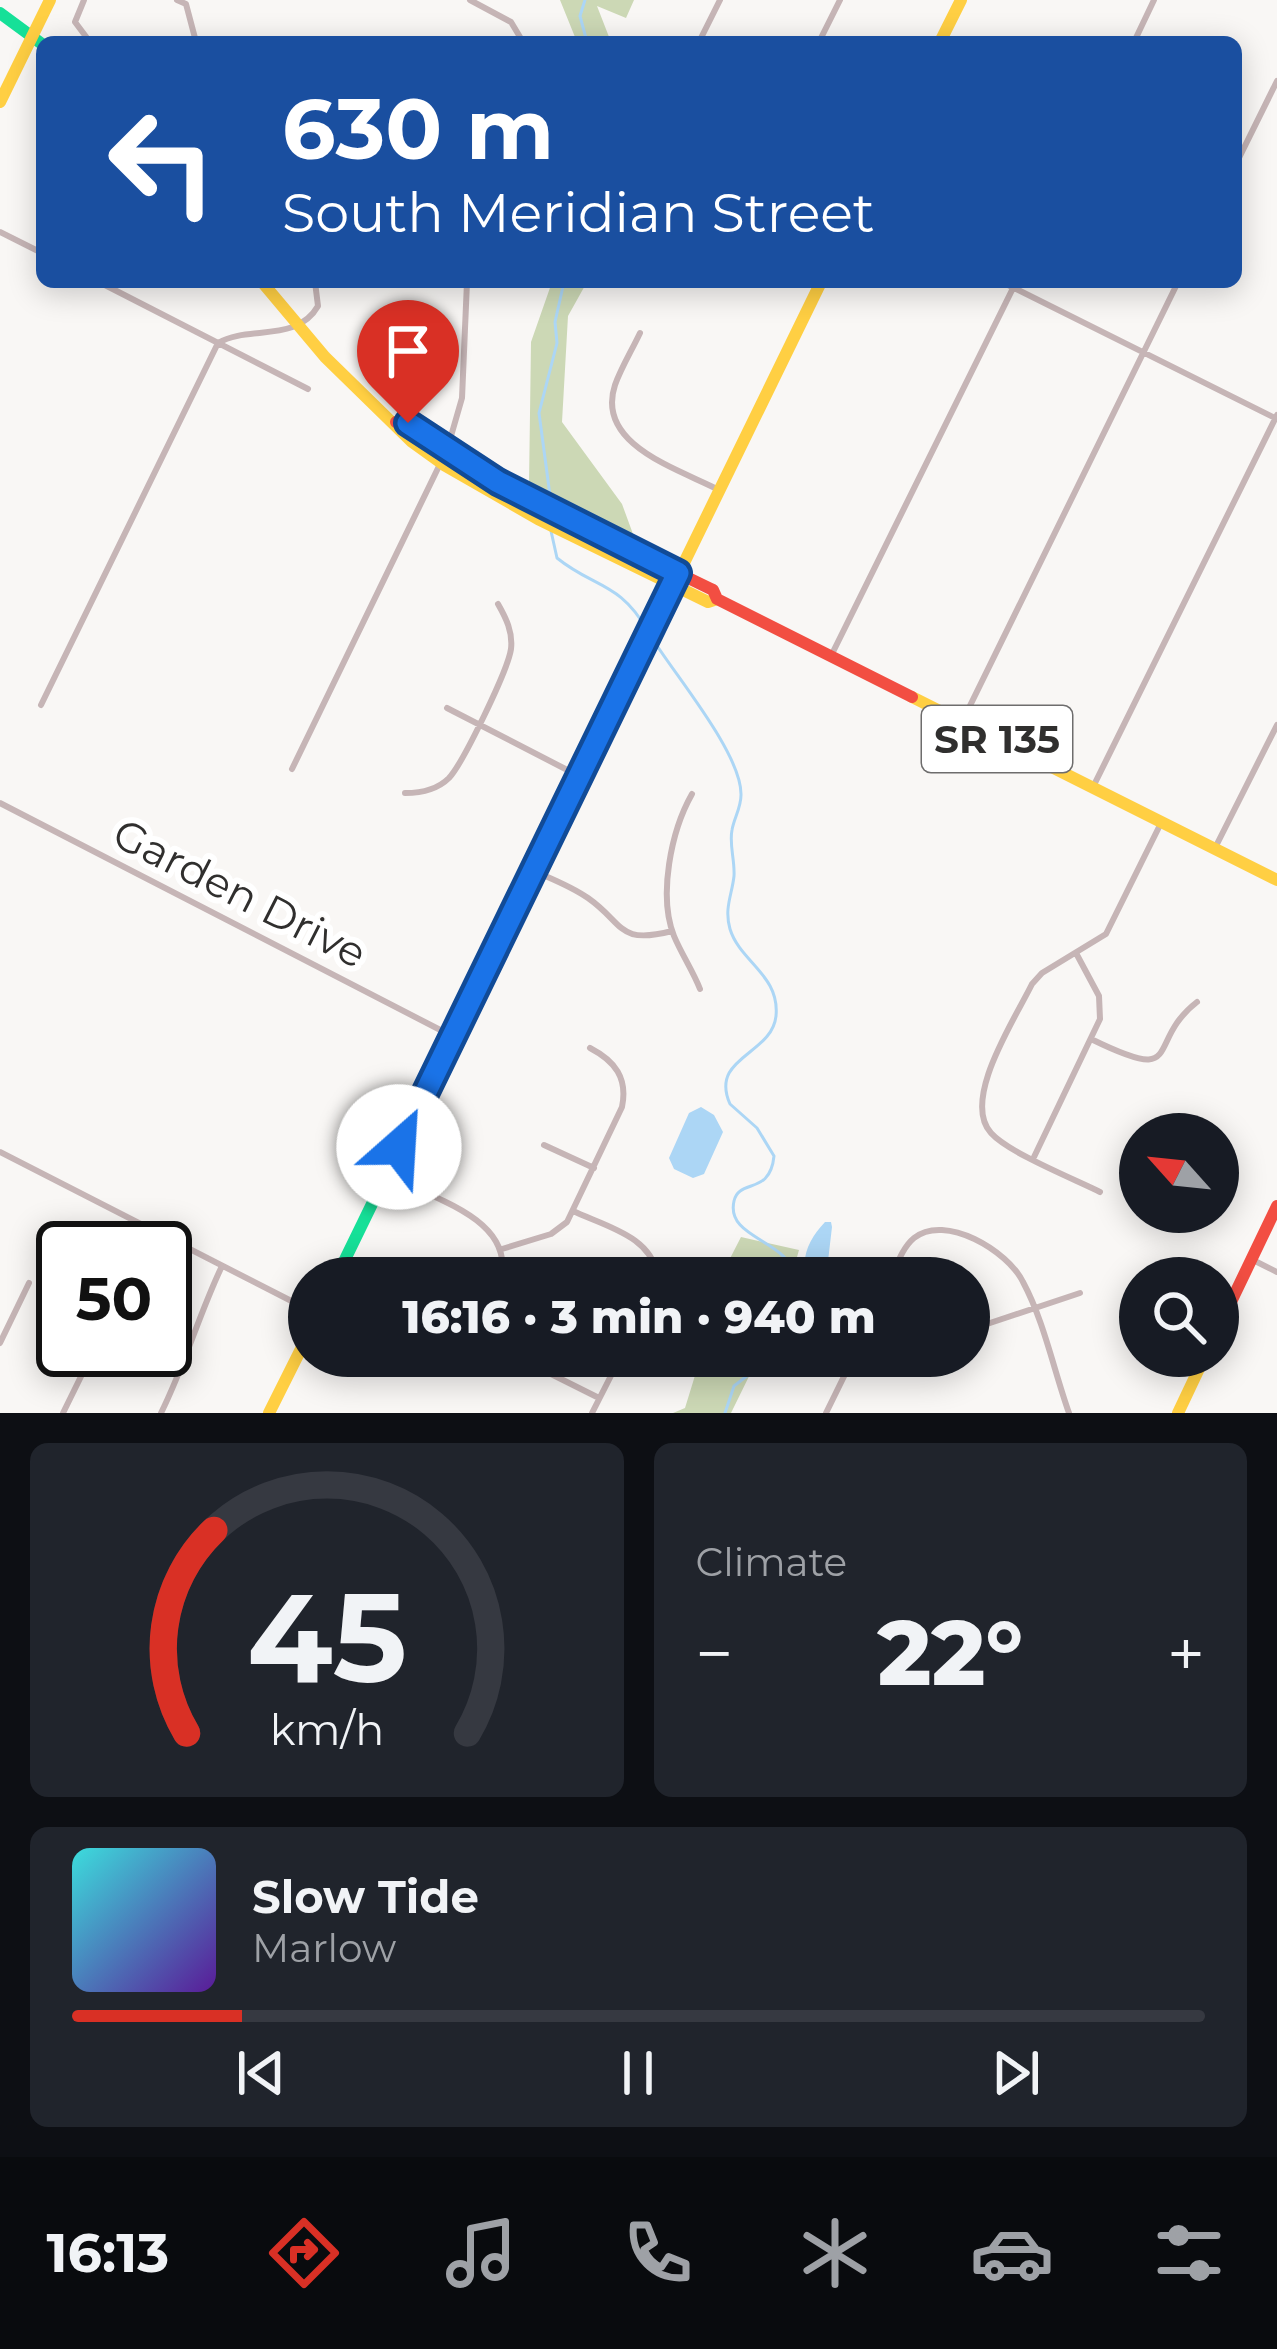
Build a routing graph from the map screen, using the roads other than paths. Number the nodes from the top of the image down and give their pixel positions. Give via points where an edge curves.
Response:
1 (50, 0) edge
2 (84, 0) edge
3 (177, 0) edge
4 (720, 0) edge
5 (840, 0) edge
6 (961, 0) edge
7 (1154, 0) edge
8 (474, 2) edge
9 (0, 13) edge
10 (38, 36) edge
11 (86, 36) edge
12 (194, 36) edge
13 (519, 36) edge
14 (702, 36) edge
15 (822, 36) edge
16 (943, 36) edge
17 (1137, 36) edge
18 (36, 39) edge
19 (36, 42) edge
20 (1277, 81) edge
21 (0, 102) edge
22 (1242, 152) edge
23 (0, 232) edge
24 (36, 250) edge
25 (111, 288) edge
26 (267, 288) edge
27 (314, 288) edge
28 (467, 288) edge
29 (817, 288) edge
30 (1013, 288) edge
31 (1020, 288) edge
32 (1175, 288) edge
33 (297, 324) junction
34 (640, 334) dead end
35 (218, 343) junction
36 (1143, 352) junction
37 (308, 388) dead end
38 (1276, 418) edge
39 (444, 456) junction
40 (718, 490) junction
41 (675, 579) junction
42 (498, 604) dead end
43 (831, 656) junction
44 (41, 705) dead end
45 (447, 708) dead end
46 (962, 722) junction
47 (478, 724) junction
48 (1277, 725) edge
49 (292, 769) dead end
50 (579, 776) junction
51 (1094, 787) junction
52 (405, 793) dead end
53 (692, 794) dead end
54 (0, 803) edge
55 (1162, 821) junction
56 (1216, 848) junction
57 (534, 871) junction
58 (1277, 880) edge
59 (672, 931) junction
60 (1076, 953) junction
61 (700, 989) dead end
62 (1197, 1002) dead end
63 (452, 1036) junction
64 (1091, 1039) junction
65 (590, 1048) dead end
66 (544, 1145) dead end
67 (0, 1152) edge
68 (1034, 1158) junction
69 (594, 1168) junction
70 (385, 1176) junction
71 (1100, 1192) dead end
72 (1277, 1206) edge
73 (573, 1211) junction
74 (502, 1249) junction
75 (346, 1257) edge
76 (502, 1257) edge
77 (652, 1257) edge
78 (902, 1257) edge
79 (1252, 1259) junction
80 (222, 1266) junction
81 (1277, 1272) edge
82 (29, 1283) dead end
83 (1239, 1286) edge
84 (1080, 1293) dead end
85 (288, 1299) edge
86 (1033, 1309) junction
87 (990, 1323) edge
88 (0, 1343) edge
89 (288, 1374) edge
90 (81, 1377) edge
91 (556, 1377) edge
92 (610, 1377) edge
93 (844, 1377) edge
94 (1195, 1377) edge
95 (599, 1398) junction
96 (63, 1413) edge
97 (161, 1413) edge
98 (268, 1413) edge
99 (592, 1413) edge
100 (826, 1413) edge
101 (1069, 1413) edge
102 (1178, 1413) edge

1 - 10 main road
2 - 11 street via 75,22
3 - 12 street via 186,4
4 - 14 street
5 - 15 street
6 - 16 main road
7 - 17 street
8 - 13 street via 511,22
9 - 18 main road
19 - 21 main road
20 - 22 street
23 - 24 street
25 - 35 street
26 - 33 main road, SR 135
27 - 33 street via 316,310
28 - 39 street via 461,405
29 - 40 main road
30 - 43 street
31 - 36 street
32 - 36 street
33 - 35 street
33 - 39 main road, SR 135 via 400,433
34 - 40 street via 614,388 619,428 635,446
35 - 37 street
35 - 44 street
36 - 38 street
36 - 46 street
38 - 51 street
39 - 41 main road, SR 135
39 - 49 street
40 - 41 main road
41 - 43 main road, SR 135 via 713,590
41 - 50 main road
42 - 47 street via 511,649
43 - 46 main road, SR 135
45 - 47 street
46 - 51 main road, SR 135
47 - 50 street
47 - 52 street via 450,777
48 - 56 street
50 - 57 main road
51 - 55 main road, SR 135
53 - 59 street via 670,855
54 - 63 street, Garden Drive
55 - 56 main road, SR 135
55 - 60 street via 1108,932
56 - 58 main road, SR 135
57 - 59 street via 585,896 627,934
57 - 63 main road
59 - 61 street
60 - 64 street via 1101,1006
60 - 68 street via 1032,985 982,1087 982,1119 992,1135
62 - 64 street via 1150,1060
63 - 70 main road
64 - 68 street
65 - 69 street via 615,1065 625,1095
66 - 69 street
67 - 80 street
68 - 71 street
69 - 73 street
70 - 74 street via 483,1223
70 - 75 main road
72 - 79 main road
73 - 74 street via 553,1233
73 - 77 street
74 - 76 street
78 - 86 street via 924,1232 952,1231 1003,1257
79 - 81 street
79 - 83 main road
80 - 85 street
80 - 97 street
82 - 88 street
84 - 86 street
86 - 87 street
86 - 101 street
89 - 98 main road
90 - 96 street
91 - 95 street
92 - 95 street
93 - 100 street
94 - 102 main road
95 - 99 street

